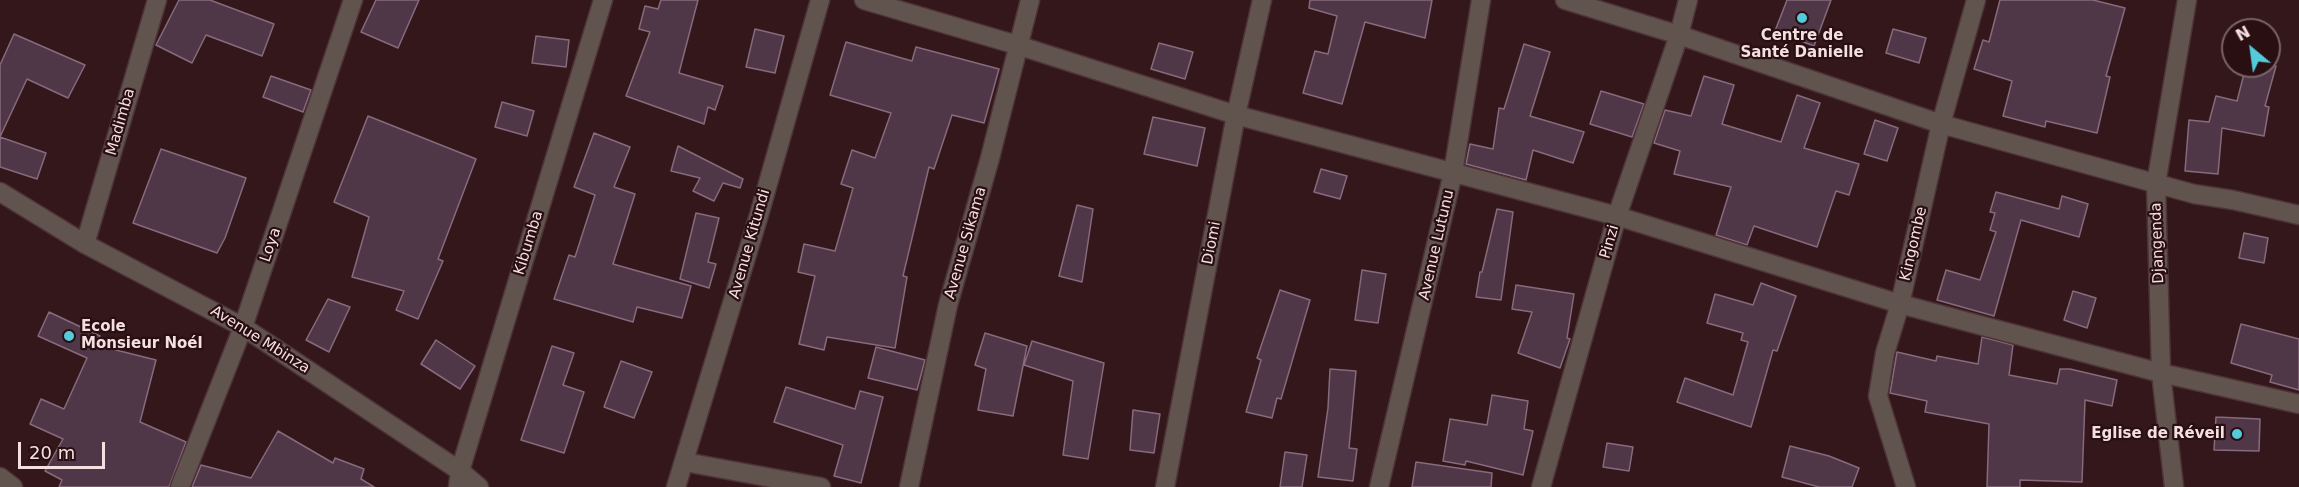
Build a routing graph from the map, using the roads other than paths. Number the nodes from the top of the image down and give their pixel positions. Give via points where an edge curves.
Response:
1 (157, 0) edge
2 (353, 0) edge
3 (603, 0) edge
4 (820, 0) edge
5 (864, 0) edge
6 (1030, 0) edge
7 (1262, 0) edge
8 (1481, 0) edge
9 (1565, 0) edge
10 (1688, 0) edge
11 (1976, 0) edge
12 (2187, 0) edge
13 (1679, 35) junction
14 (1017, 45) junction
15 (1236, 115) junction
16 (1941, 124) junction
17 (1454, 173) junction
18 (2156, 184) junction
19 (0, 192) edge
20 (2299, 215) edge
21 (1617, 216) junction
22 (85, 244) junction
23 (1900, 304) junction
24 (243, 327) junction
25 (2161, 373) junction
26 (2299, 404) edge
27 (685, 462) junction
28 (0, 477) edge
29 (459, 479) edge
30 (13, 487) edge
31 (180, 487) edge
32 (479, 487) edge
33 (676, 487) edge
34 (821, 487) edge
35 (909, 487) edge
36 (1165, 487) edge
37 (1379, 487) edge
38 (1541, 487) edge
39 (1906, 487) edge
40 (2174, 487) edge

1 - 22 street, Madimba
2 - 24 street, Loya
3 - 29 street, Kibumba
4 - 27 street, Avenue Kitundi
5 - 14 street
6 - 14 street, Avenue Sikama
7 - 15 street, Diomi
8 - 17 street, Avenue Lutunu
9 - 13 street
10 - 13 street, Pinzi
11 - 16 street, Kingombe
12 - 18 street, Djangenda
13 - 16 street
13 - 21 street, Pinzi
14 - 15 street
14 - 35 street, Avenue Sikama via 948,305
15 - 17 street
15 - 36 street, Diomi
16 - 18 street
16 - 23 street, Kingombe
17 - 21 street
17 - 37 street, Avenue Lutunu
18 - 20 street
18 - 25 street, Djangenda
19 - 22 street, Avenue Mbinza
21 - 23 street
21 - 38 street, Pinzi
22 - 24 street, Avenue Mbinza
23 - 25 street
23 - 39 street, Kingombe via 1885,353 1878,396
24 - 29 street, Avenue Mbinza
24 - 31 street, Loya
25 - 26 street
25 - 40 street, Djangenda
27 - 33 street, Avenue Kitundi
27 - 34 street
28 - 30 street
29 - 32 street, Avenue Mbinza

